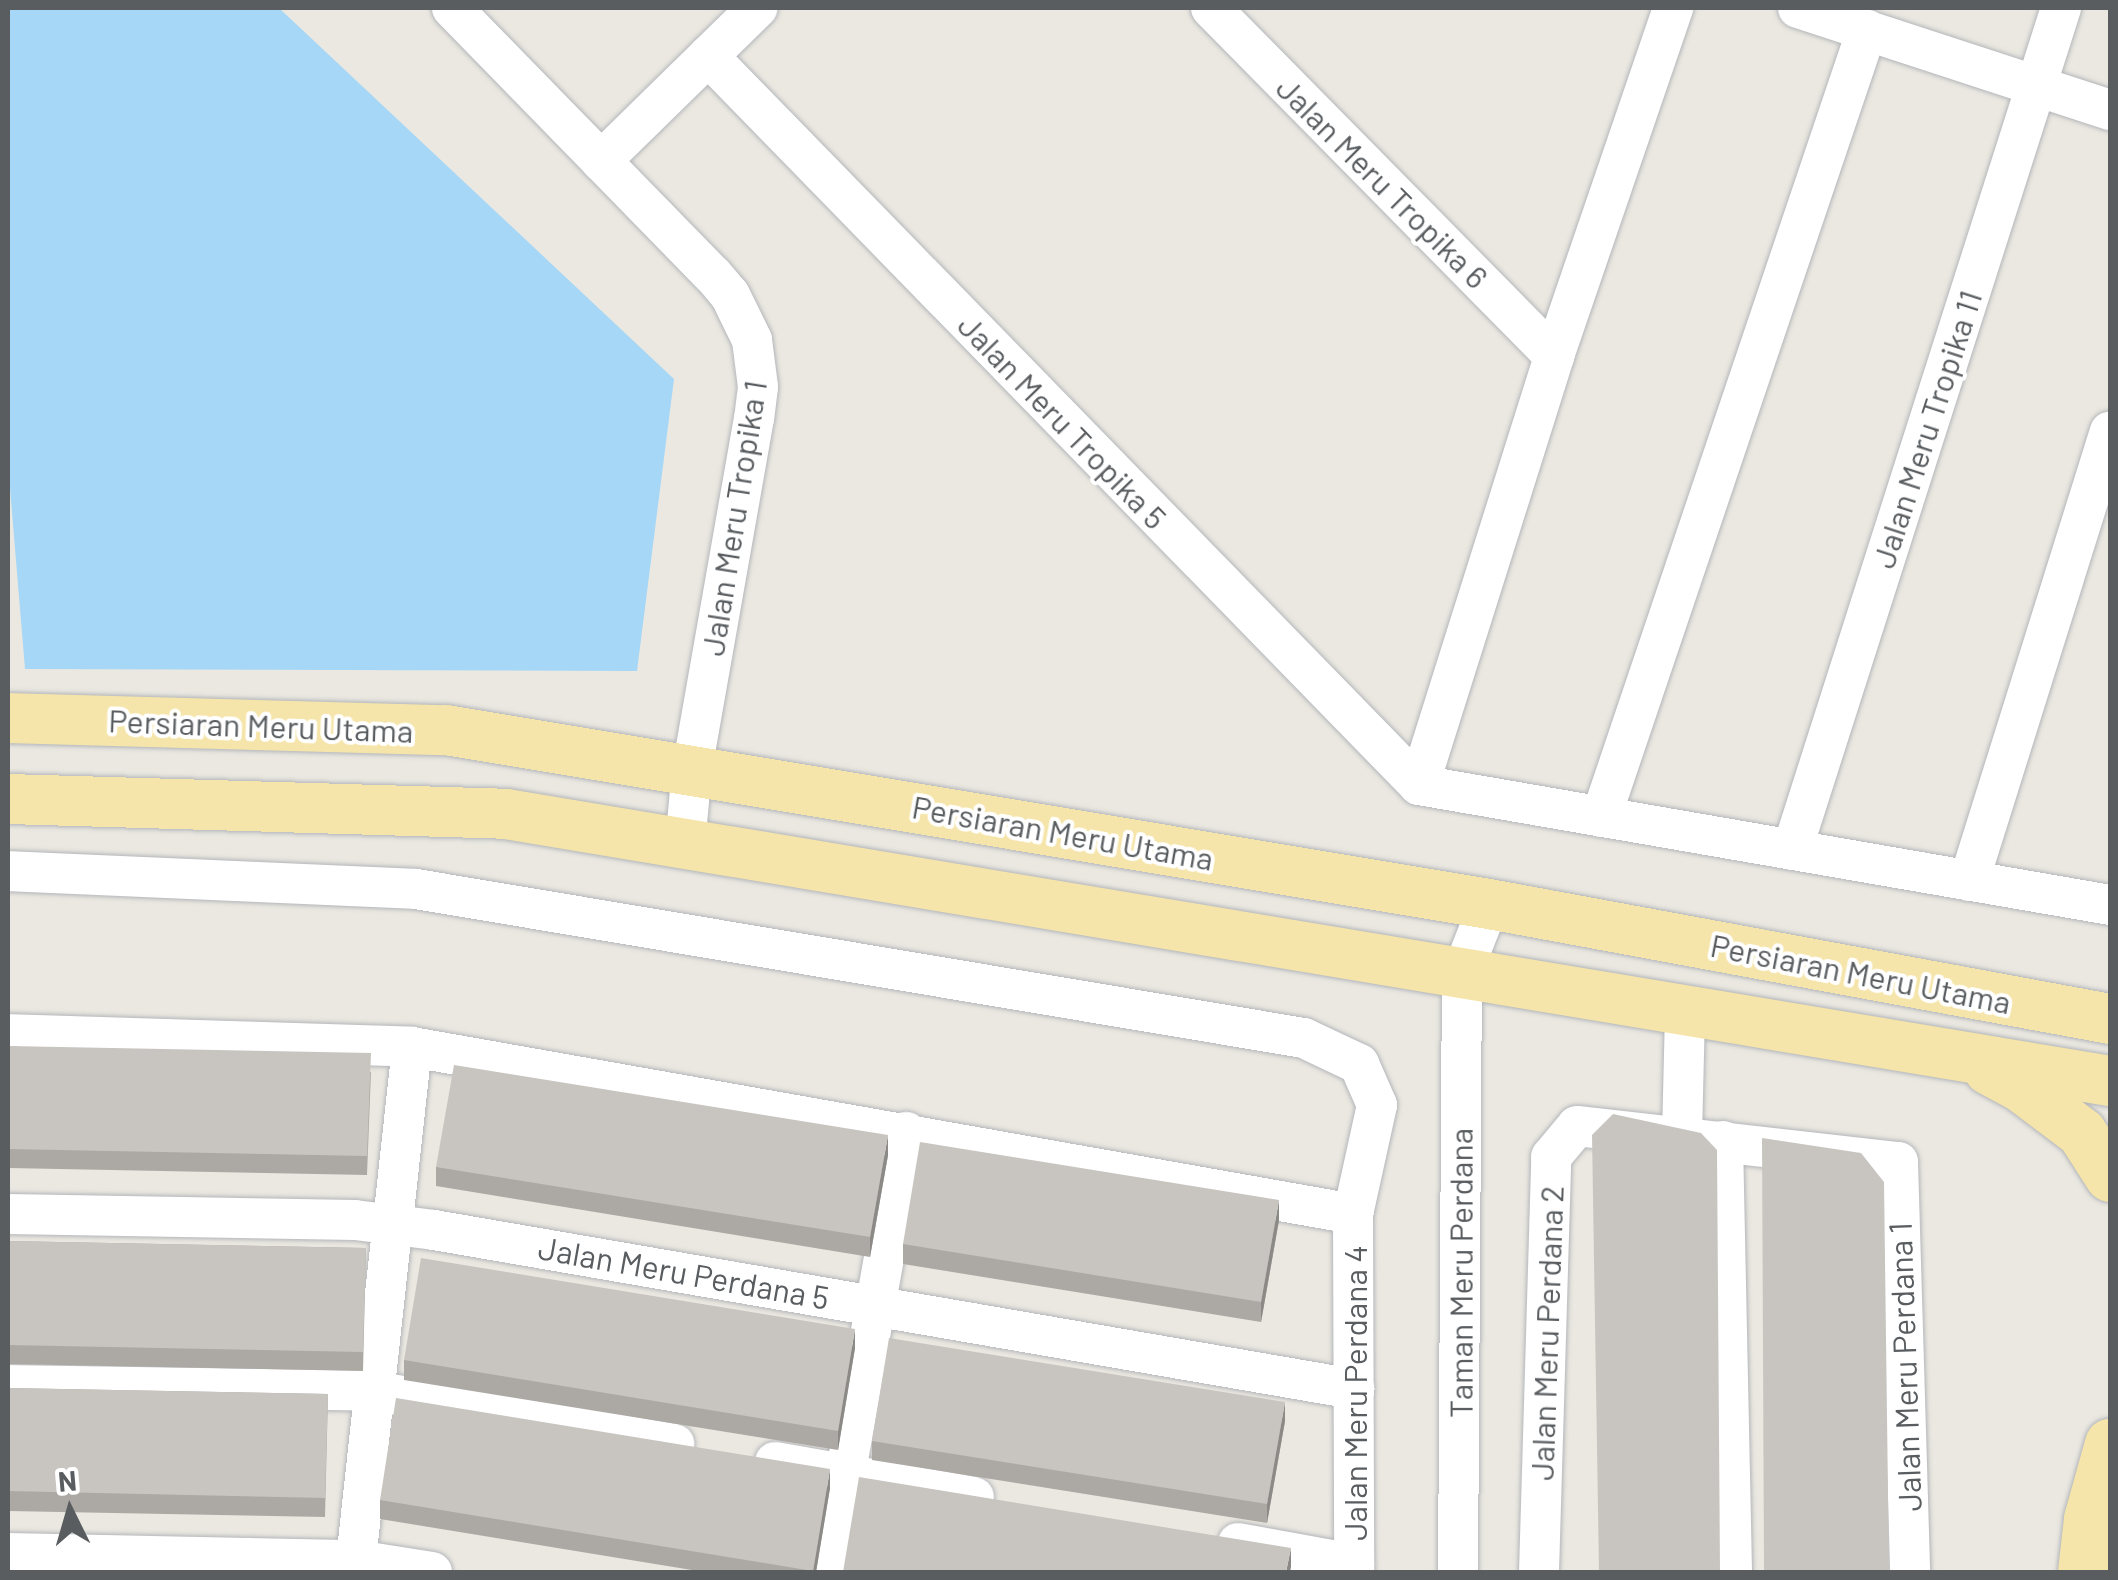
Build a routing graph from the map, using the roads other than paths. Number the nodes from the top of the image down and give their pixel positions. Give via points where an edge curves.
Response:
1 (452, 8) edge
2 (1212, 8) edge
3 (1673, 8) edge
4 (1798, 8) edge
5 (2061, 8) edge
6 (726, 26) edge
7 (1867, 30) junction
8 (2036, 86) junction
9 (2110, 110) edge
10 (600, 161) junction
11 (1554, 356) junction
12 (2110, 432) edge
13 (8, 718) edge
14 (692, 770) junction
15 (1419, 786) junction
16 (8, 799) edge
17 (1600, 817) junction
18 (685, 844) junction
19 (1792, 850) junction
20 (8, 871) edge
21 (1969, 881) junction
22 (1489, 904) junction
23 (2110, 906) edge
24 (1462, 973) junction
25 (2110, 1002) edge
26 (2033, 1005) junction
27 (1685, 1011) junction
28 (2110, 1019) edge
29 (8, 1034) edge
30 (412, 1047) junction
31 (1967, 1059) junction
32 (2110, 1081) edge
33 (906, 1132) junction
34 (1682, 1136) junction
35 (1723, 1141) junction
36 (1898, 1162) joint
37 (2110, 1177) edge
38 (8, 1214) edge
39 (1354, 1214) junction
40 (394, 1224) junction
41 (878, 1306) junction
42 (8, 1384) edge
43 (1354, 1389) junction
44 (374, 1391) junction
45 (2110, 1444) edge
46 (708, 1450) edge
47 (747, 1457) edge
48 (846, 1474) junction
49 (1002, 1502) edge
50 (1198, 1536) edge
51 (16, 1560) edge
52 (332, 1564) edge
53 (173, 1565) edge
54 (1354, 1568) edge
55 (432, 1572) edge
56 (828, 1572) edge
57 (1458, 1572) edge
58 (1539, 1572) edge
59 (1732, 1572) edge
60 (1910, 1572) edge
61 (2083, 1572) edge

1 - 10 street, Jalan Meru Tropika 1
2 - 11 street, Jalan Meru Tropika 6
3 - 11 street
4 - 7 street
5 - 8 street, Jalan Meru Tropika 11
6 - 10 street
6 - 15 street, Jalan Meru Tropika 5
7 - 8 street
7 - 17 street
8 - 9 street
8 - 19 street, Jalan Meru Tropika 11
10 - 14 street, Jalan Meru Tropika 1 via 730,295 756,365 754,418
11 - 15 street
12 - 21 street
13 - 14 main road, Persiaran Meru Utama via 446,730
14 - 18 street, Jalan Meru Tropika 1
14 - 22 main road, Persiaran Meru Utama
15 - 17 street
16 - 18 main road, Persiaran Meru Utama via 466,810
17 - 19 street
18 - 24 main road, Persiaran Meru Utama
19 - 21 street
20 - 39 street, Jalan Meru Perdana 4 via 416,889 1304,1038 1359,1064 1376,1105
21 - 23 street
22 - 24 street
22 - 26 main road, Persiaran Meru Utama
24 - 27 main road, Persiaran Meru Utama
24 - 57 street, Taman Meru Perdana
25 - 26 main road
26 - 28 main road, Persiaran Meru Utama
27 - 31 main road, Persiaran Meru Utama
27 - 34 street
29 - 30 street
30 - 33 street
30 - 40 street
31 - 32 main road, Persiaran Meru Utama
31 - 37 main road via 2021,1087 2082,1133
33 - 39 street
33 - 41 street
34 - 35 street, Jalan Meru Perdana 2
34 - 58 street, Jalan Meru Perdana 2 via 1577,1126 1551,1156
35 - 36 street, Jalan Meru Perdana 2
35 - 59 street
36 - 60 street, Jalan Meru Perdana 1
38 - 40 street, Jalan Meru Perdana 5
39 - 43 street, Jalan Meru Perdana 4
40 - 41 street, Jalan Meru Perdana 5
40 - 44 street
41 - 43 street, Jalan Meru Perdana 5
41 - 48 street
42 - 44 street
43 - 54 street, Jalan Meru Perdana 4
44 - 46 street
44 - 52 street
45 - 61 main road via 2089,1519
47 - 48 street
48 - 49 street
48 - 56 street
50 - 54 street
51 - 53 street
52 - 53 street
52 - 55 street

